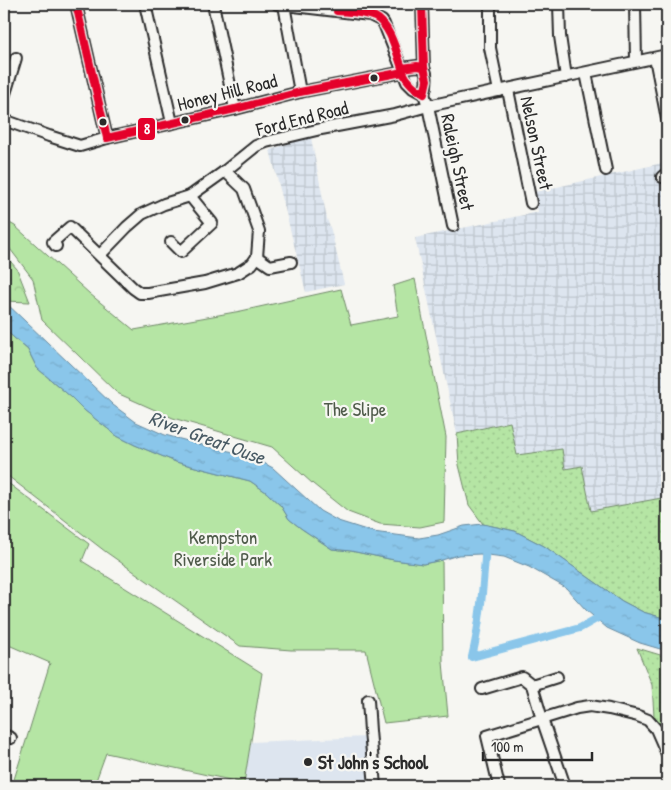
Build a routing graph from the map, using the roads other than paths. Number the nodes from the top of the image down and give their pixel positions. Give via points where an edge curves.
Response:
1 (76, 4) edge
2 (146, 4) edge
3 (213, 4) edge
4 (422, 4) edge
5 (490, 4) edge
6 (560, 4) edge
7 (634, 4) edge
8 (281, 5) edge
9 (338, 7) edge
10 (667, 54) edge
11 (16, 58) dead end
12 (655, 58) junction
13 (636, 61) junction
14 (424, 68) junction
15 (403, 70) junction
16 (586, 73) junction
17 (566, 77) junction
18 (503, 90) junction
19 (300, 92) junction
20 (424, 94) junction
21 (4, 96) edge
22 (428, 106) junction
23 (235, 109) junction
24 (667, 119) edge
25 (4, 120) edge
26 (172, 123) junction
27 (107, 138) junction
28 (606, 170) dead end
29 (225, 171) junction
30 (190, 196) junction
31 (531, 203) dead end
32 (453, 226) dead end
33 (171, 242) dead end
34 (56, 246) dead end
35 (100, 255) junction
36 (257, 257) junction
37 (291, 262) dead end
38 (557, 677) dead end
39 (532, 685) junction
40 (482, 689) dead end
41 (368, 700) dead end
42 (542, 720) junction
43 (667, 754) edge
44 (375, 786) edge
45 (499, 786) edge
46 (565, 786) edge

1 - 27 street
2 - 26 street
3 - 23 street
4 - 14 street
5 - 18 street, Nelson Street via 490,48
6 - 17 street via 560,36
7 - 13 street
8 - 9 street
8 - 19 street
9 - 15 street via 382,21
10 - 12 street, Ford End Road
11 - 21 street
12 - 13 street, Ford End Road
12 - 24 street
13 - 16 street, Ford End Road
14 - 15 street, Honey Hill Road via 417,66
14 - 20 street
15 - 19 street, Honey Hill Road
15 - 20 street via 407,82
16 - 17 street, Ford End Road
16 - 28 street
17 - 18 street, Ford End Road
18 - 22 street, Ford End Road
18 - 31 street, Nelson Street
19 - 23 street, Honey Hill Road
20 - 22 street
22 - 29 street, Ford End Road via 266,142 256,146
22 - 32 street, Raleigh Street
23 - 26 street, Honey Hill Road
25 - 27 street, Honey Hill Road via 80,146
26 - 27 street, Honey Hill Road
29 - 30 street, Ford End Road
29 - 36 street via 244,189 259,231
30 - 33 street via 212,223 180,252
30 - 35 street, Ford End Road via 142,214
34 - 35 street via 53,242 70,227
35 - 36 street via 133,288 148,294 238,273
36 - 37 street via 270,266
38 - 39 street
39 - 40 street via 522,677
39 - 42 street
41 - 44 street
42 - 43 street via 590,706 638,716 648,720 656,729
42 - 45 street via 487,736
42 - 46 street

